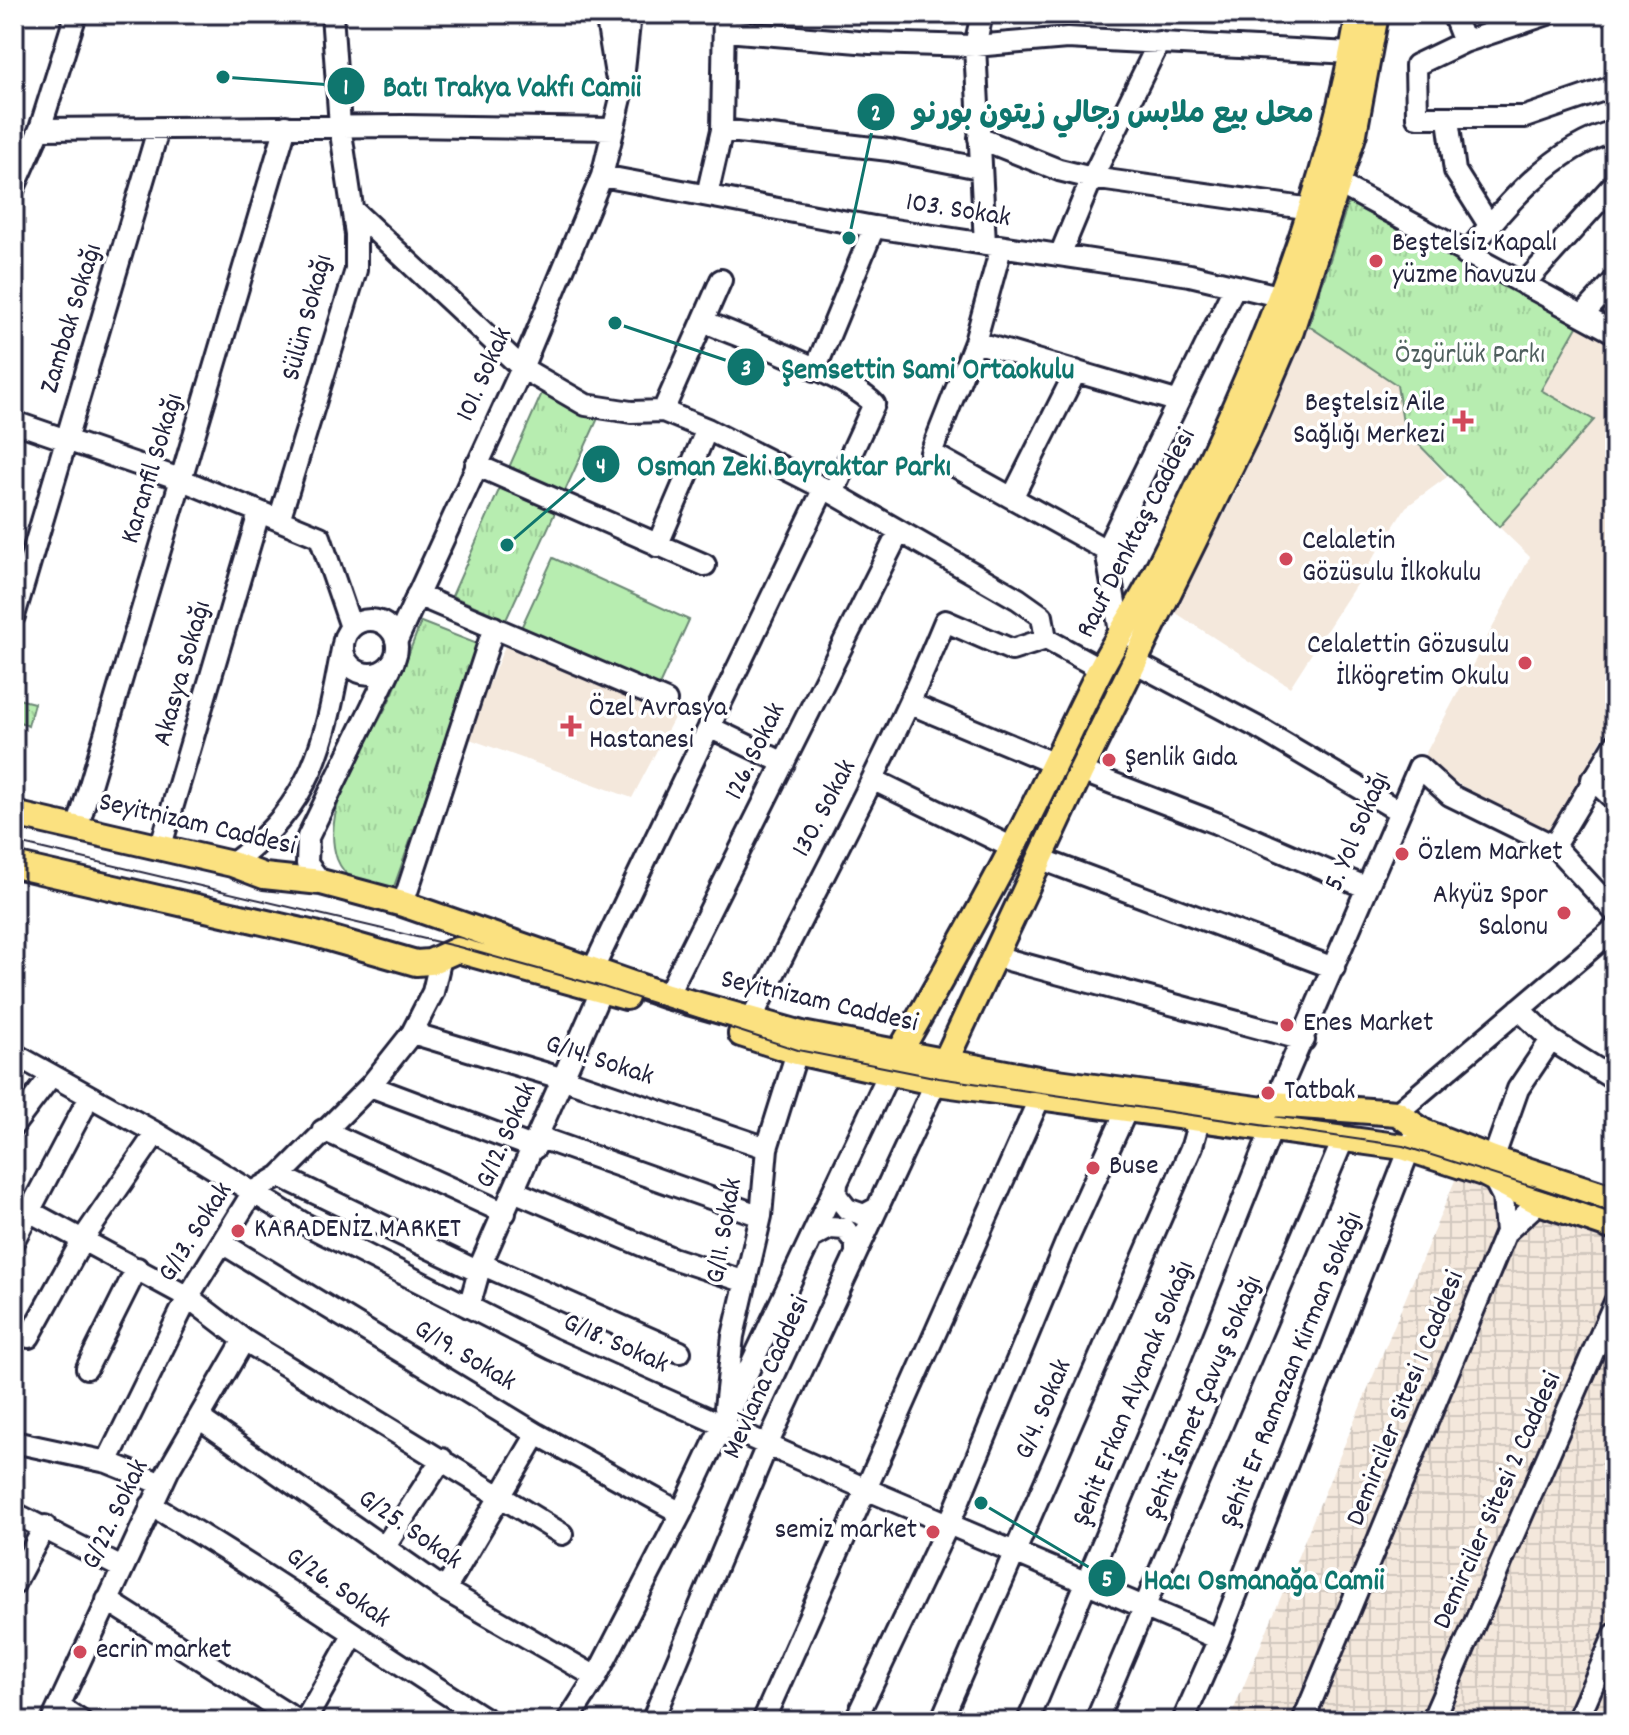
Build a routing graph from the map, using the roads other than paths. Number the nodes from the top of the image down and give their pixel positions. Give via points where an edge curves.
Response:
1 (332, 14) edge
2 (606, 14) edge
3 (630, 14) edge
4 (982, 14) edge
5 (1359, 14) edge
6 (1376, 14) edge
7 (1453, 14) edge
8 (1548, 14) edge
9 (75, 16) edge
10 (725, 22) edge
11 (1159, 42) junction
12 (1464, 42) junction
13 (975, 46) junction
14 (1351, 53) junction
15 (1615, 86) edge
16 (621, 98) junction
17 (1448, 119) junction
18 (286, 126) junction
19 (340, 126) junction
20 (40, 129) junction
21 (613, 129) junction
22 (158, 130) junction
23 (722, 130) junction
24 (1615, 131) edge
25 (979, 138) junction
26 (979, 168) junction
27 (602, 176) junction
28 (1092, 178) junction
29 (1615, 183) edge
30 (1339, 184) junction
31 (14, 188) edge
32 (707, 195) junction
33 (1312, 209) junction
34 (353, 210) junction
35 (1489, 225) junction
36 (874, 227) junction
37 (993, 246) junction
38 (1060, 255) junction
39 (1466, 255) junction
40 (721, 280) dead end
41 (1615, 280) edge
42 (1524, 284) junction
43 (1235, 286) junction
44 (1294, 294) junction
45 (1583, 315) junction
46 (703, 321) junction
47 (1615, 333) edge
48 (975, 342) junction
49 (522, 368) junction
50 (815, 370) junction
51 (1076, 371) junction
52 (1176, 401) junction
53 (663, 411) junction
54 (14, 422) edge
55 (707, 429) junction
56 (66, 440) junction
57 (476, 465) junction
58 (180, 479) junction
59 (829, 490) junction
60 (1013, 496) junction
61 (269, 517) junction
62 (899, 532) junction
63 (657, 546) junction
64 (1106, 550) junction
65 (705, 565) dead end
66 (1163, 582) junction
67 (417, 595) junction
68 (14, 616) edge
69 (494, 627) junction
70 (358, 628) junction
71 (1120, 632) junction
72 (1046, 639) junction
73 (397, 640) junction
74 (1140, 653) junction
75 (394, 661) junction
76 (1101, 669) junction
77 (666, 701) dead end
78 (911, 704) junction
79 (709, 727) junction
80 (1615, 744) edge
81 (784, 763) junction
82 (1055, 764) junction
83 (1081, 771) junction
84 (1592, 779) junction
85 (874, 780) junction
86 (1615, 800) edge
87 (1397, 810) junction
88 (14, 814) edge
89 (77, 829) junction
90 (1554, 846) junction
91 (1013, 848) junction
92 (160, 849) junction
93 (1041, 859) junction
94 (232, 864) junction
95 (14, 865) edge
96 (321, 882) junction
97 (1365, 887) junction
98 (403, 904) junction
99 (1615, 912) edge
100 (1615, 928) edge
101 (994, 956) junction
102 (441, 957) junction
103 (1334, 968) junction
104 (598, 979) junction
105 (667, 996) junction
106 (1519, 1009) junction
107 (750, 1022) junction
108 (412, 1033) junction
109 (1304, 1040) junction
110 (1551, 1040) junction
111 (797, 1052) junction
112 (14, 1054) edge
113 (894, 1063) junction
114 (941, 1072) junction
115 (51, 1076) junction
116 (564, 1079) junction
117 (1614, 1079) edge
118 (370, 1086) junction
119 (1040, 1097) junction
120 (1274, 1104) junction
121 (83, 1109) dead end
122 (1127, 1109) junction
123 (1199, 1121) junction
124 (14, 1125) edge
125 (323, 1130) junction
126 (1408, 1130) junction
127 (1271, 1131) junction
128 (156, 1133) junction
129 (1343, 1140) junction
130 (537, 1142) junction
131 (767, 1148) junction
132 (1493, 1163) junction
133 (280, 1176) junction
134 (837, 1184) junction
135 (1615, 1190) edge
136 (253, 1192) junction
137 (516, 1192) junction
138 (1615, 1199) edge
139 (1539, 1202) junction
140 (877, 1208) junction
141 (29, 1211) junction
142 (505, 1213) junction
143 (761, 1216) junction
144 (1615, 1228) edge
145 (1506, 1232) junction
146 (813, 1237) junction
147 (83, 1239) junction
148 (14, 1240) edge
149 (222, 1243) junction
150 (856, 1253) junction
151 (137, 1268) junction
152 (480, 1268) junction
153 (746, 1282) junction
154 (188, 1297) junction
155 (1615, 1302) edge
156 (469, 1307) junction
157 (29, 1337) dead end
158 (244, 1340) junction
159 (680, 1352) dead end
160 (87, 1368) dead end
161 (199, 1418) junction
162 (724, 1423) junction
163 (537, 1434) junction
164 (14, 1442) edge
165 (768, 1443) junction
166 (442, 1459) junction
167 (107, 1462) junction
168 (162, 1484) junction
169 (866, 1489) junction
170 (499, 1499) junction
171 (151, 1505) junction
172 (14, 1513) edge
173 (681, 1513) junction
174 (947, 1521) junction
175 (45, 1526) junction
176 (562, 1534) dead end
177 (384, 1548) junction
178 (1015, 1551) junction
179 (122, 1568) junction
180 (1088, 1582) junction
181 (14, 1584) edge
182 (445, 1590) junction
183 (107, 1600) junction
184 (1148, 1607) junction
185 (354, 1634) junction
186 (1615, 1634) edge
187 (1219, 1639) junction
188 (596, 1677) junction
189 (56, 1714) edge
190 (81, 1721) edge
191 (298, 1721) edge
192 (305, 1721) edge
193 (489, 1721) edge
194 (568, 1721) edge
195 (652, 1721) edge
196 (763, 1721) edge
197 (855, 1721) edge
198 (941, 1721) edge
199 (1028, 1721) edge
200 (1096, 1721) edge
201 (1183, 1721) edge
202 (1303, 1721) edge
203 (1432, 1721) edge
204 (1577, 1721) edge

1 - 19 street, Sülün Sokağı
2 - 16 street
3 - 16 street
4 - 13 street
5 - 14 main road, Rauf Denktaş Caddesi
6 - 30 main road, Rauf Denktaş Caddesi
7 - 12 street
8 - 12 street
9 - 20 street
10 - 13 street via 870,43
10 - 23 street
11 - 13 street via 1067,38
11 - 14 street
11 - 28 street
12 - 17 street via 1416,65 1417,117
13 - 25 street
14 - 33 main road, Rauf Denktaş Caddesi
15 - 17 street via 1525,117
16 - 21 street, 101. Sokak
17 - 35 street via 1455,171
18 - 19 street
18 - 22 street
18 - 58 street, Karanfil Sokağı
19 - 21 street
19 - 34 street, Sülün Sokağı
20 - 22 street
20 - 31 street
21 - 27 street, 101. Sokak
22 - 56 street, Zambak Sokağı
23 - 26 street via 889,150
23 - 32 street
24 - 35 street via 1588,138 1559,158
25 - 26 street
25 - 28 street
26 - 37 street
27 - 32 street, 103. Sokak
27 - 49 street, 101. Sokak
28 - 33 street
28 - 38 street
29 - 42 street
30 - 39 street
30 - 44 main road, Rauf Denktaş Caddesi
32 - 36 street, 103. Sokak
33 - 44 main road, Rauf Denktaş Caddesi
34 - 49 street
34 - 61 street, Sülün Sokağı via 356,270
35 - 39 street
36 - 37 street, 103. Sokak
36 - 50 street
37 - 38 street, 103. Sokak
37 - 48 street
38 - 43 street, 103. Sokak
39 - 42 street
40 - 46 street
41 - 45 street
42 - 45 street
43 - 44 street, 103. Sokak
43 - 52 street
44 - 66 main road, Rauf Denktaş Caddesi via 1266,389
45 - 47 street
46 - 50 street
46 - 53 street
48 - 51 street
48 - 60 street via 931,453
49 - 53 street via 586,405
49 - 57 street, 101. Sokak
50 - 59 street, G/12. Sokak via 874,404
51 - 52 street
51 - 60 street
52 - 64 street
53 - 55 street
54 - 56 street
55 - 59 street
55 - 63 street
56 - 58 street
56 - 68 street, Zambak Sokağı
57 - 63 street
57 - 67 street, 101. Sokak
58 - 61 street
58 - 89 street, Karanfil Sokağı
59 - 62 street
59 - 79 street, G/12. Sokak
60 - 64 street
61 - 70 street via 320,537
61 - 92 street, Akasya Sokağı
62 - 72 street via 1042,616
62 - 81 street, 126. Sokak
63 - 65 street
64 - 71 street
66 - 71 main road, Rauf Denktaş Caddesi
66 - 74 main road, Rauf Denktaş Caddesi
67 - 69 street
67 - 70 street
67 - 73 street, 101. Sokak
69 - 77 street
69 - 98 street
70 - 73 street via 388,625
70 - 75 street via 347,662 362,673 380,672
70 - 94 street via 298,799 265,839
71 - 74 street
71 - 76 main road, Rauf Denktaş Caddesi
72 - 76 street
72 - 78 street, 130. Sokak via 1012,650 945,621
73 - 75 street, 101. Sokak
74 - 83 main road, Rauf Denktaş Caddesi
74 - 87 street
75 - 96 street via 308,837 307,864
76 - 82 main road, Rauf Denktaş Caddesi
78 - 82 street
78 - 85 street, 130. Sokak
79 - 81 street
79 - 104 street, G/12. Sokak
80 - 84 street
81 - 105 street, 126. Sokak
82 - 91 main road, Rauf Denktaş Caddesi
83 - 93 main road, Rauf Denktaş Caddesi
83 - 97 street
84 - 86 street
84 - 90 street
85 - 91 street
85 - 107 street, 130. Sokak
87 - 90 street, 5. Yol Sokağı via 1419,767 1450,795
87 - 97 street, 5. Yol Sokağı
88 - 89 main road, Seyitnizam Caddesi
89 - 92 main road, Seyitnizam Caddesi
90 - 99 street, 5. Yol Sokağı
91 - 113 main road, Rauf Denktaş Caddesi
92 - 94 main road, Seyitnizam Caddesi
93 - 101 main road, Rauf Denktaş Caddesi
93 - 103 street
94 - 96 main road, Seyitnizam Caddesi via 264,876
95 - 102 main road, Seyitnizam Caddesi via 315,934 416,963
96 - 98 main road, Seyitnizam Caddesi
97 - 103 street, 5. Yol Sokağı
98 - 104 main road, Seyitnizam Caddesi
100 - 106 street
101 - 109 street
101 - 114 main road, Rauf Denktaş Caddesi
102 - 104 main road, Seyitnizam Caddesi via 457,950
102 - 108 street, G/13. Sokak via 433,992
103 - 109 street, 5. Yol Sokağı
104 - 105 main road, Seyitnizam Caddesi
104 - 111 main road, Seyitnizam Caddesi
104 - 116 street, G/12. Sokak
105 - 107 main road, Seyitnizam Caddesi
106 - 110 street
106 - 126 street
107 - 113 main road, Seyitnizam Caddesi
108 - 116 street, G/14. Sokak
108 - 118 street, G/13. Sokak
109 - 120 street, 5. Yol Sokağı
110 - 117 street
110 - 132 street via 1518,1089
111 - 113 main road, Seyitnizam Caddesi
111 - 131 street, G/11. Sokak
112 - 115 street, G/18. Sokak
113 - 114 main road, Seyitnizam Caddesi
113 - 134 street, Mevlana Caddesi
114 - 119 main road, Seyitnizam Caddesi
114 - 120 main road, Seyitnizam Caddesi via 1264,1110
114 - 140 street, Mevlana Caddesi
115 - 124 street
115 - 128 street, G/18. Sokak
116 - 130 street, G/12. Sokak
116 - 131 street, G/14. Sokak
118 - 125 street, G/13. Sokak
118 - 130 street
119 - 122 main road, Seyitnizam Caddesi
119 - 169 street
120 - 126 main road, Seyitnizam Caddesi
121 - 141 street
122 - 123 main road, Seyitnizam Caddesi
122 - 174 street
123 - 127 main road, Seyitnizam Caddesi
123 - 178 street, G/4. Sokak
125 - 133 street, G/13. Sokak
125 - 142 street
126 - 129 main road, Seyitnizam Caddesi
126 - 132 main road, Seyitnizam Caddesi
126 - 187 street, Şehit Er Ramazan Kirman Sokağı
127 - 129 main road, Seyitnizam Caddesi
127 - 180 street, Şehit Erkan Alyanak Sokağı
128 - 136 street, G/18. Sokak
128 - 147 street
129 - 184 street, Şehit İsmet Çavuş Sokağı
130 - 137 street, G/12. Sokak
130 - 143 street
131 - 143 street, G/11. Sokak
132 - 135 street
132 - 138 main road, Seyitnizam Caddesi
132 - 139 main road, Seyitnizam Caddesi
132 - 145 street
133 - 136 street, G/13. Sokak
133 - 152 street
134 - 140 street via 836,1195 847,1209 864,1215
134 - 146 street, Mevlana Caddesi
136 - 149 street, G/13. Sokak
136 - 156 street, G/18. Sokak
137 - 142 street, G/12. Sokak
137 - 153 street via 672,1258
139 - 144 main road, Seyitnizam Caddesi
139 - 145 street, Demirciler Sitesi 1 Caddesi
140 - 150 street, Mevlana Caddesi
141 - 147 street
141 - 148 street
142 - 152 street, G/12. Sokak
143 - 153 street, G/11. Sokak
145 - 202 street, Demirciler Sitesi 1 Caddesi
146 - 150 street via 830,1228 845,1229 856,1243
146 - 162 street, Mevlana Caddesi
147 - 151 street
147 - 157 street
149 - 154 street, G/13. Sokak
149 - 163 street, G/19. Sokak
150 - 165 street, Mevlana Caddesi
151 - 154 street
151 - 160 street
152 - 156 street, G/12. Sokak
152 - 159 street
153 - 162 street, G/11. Sokak via 733,1336
154 - 158 street
154 - 167 street, G/13. Sokak
155 - 203 street, Demirciler Sitesi 2 Caddesi
156 - 162 street, G/18. Sokak
158 - 161 street, G/22. Sokak
158 - 166 street
161 - 168 street, G/22. Sokak
161 - 177 street, G/25. Sokak
162 - 165 street, G/18. Sokak
162 - 173 street, Mevlana Caddesi
163 - 170 street
163 - 173 street, G/19. Sokak
164 - 167 street
165 - 169 street, G/18. Sokak
165 - 195 street, Mevlana Caddesi
166 - 170 street
166 - 177 street
167 - 168 street
168 - 171 street, G/22. Sokak
169 - 174 street, G/18. Sokak
169 - 196 street
170 - 176 street
170 - 182 street
171 - 179 street, G/22. Sokak
171 - 185 street, G/26. Sokak via 266,1573
172 - 175 street
173 - 188 street, Mevlana Caddesi
174 - 178 street, G/18. Sokak
174 - 197 street
175 - 179 street
175 - 181 street
177 - 182 street, G/25. Sokak
178 - 180 street, G/18. Sokak
178 - 198 street, G/4. Sokak
179 - 183 street, G/22. Sokak
180 - 184 street, G/18. Sokak
180 - 199 street, Şehit Erkan Alyanak Sokağı
182 - 188 street, G/25. Sokak
183 - 189 street, G/22. Sokak
183 - 191 street
184 - 187 street, G/18. Sokak
184 - 200 street, Şehit İsmet Çavuş Sokağı
185 - 192 street
185 - 193 street, G/26. Sokak
186 - 204 street
187 - 201 street, Şehit Er Ramazan Kirman Sokağı
188 - 194 street, Mevlana Caddesi
189 - 190 street

